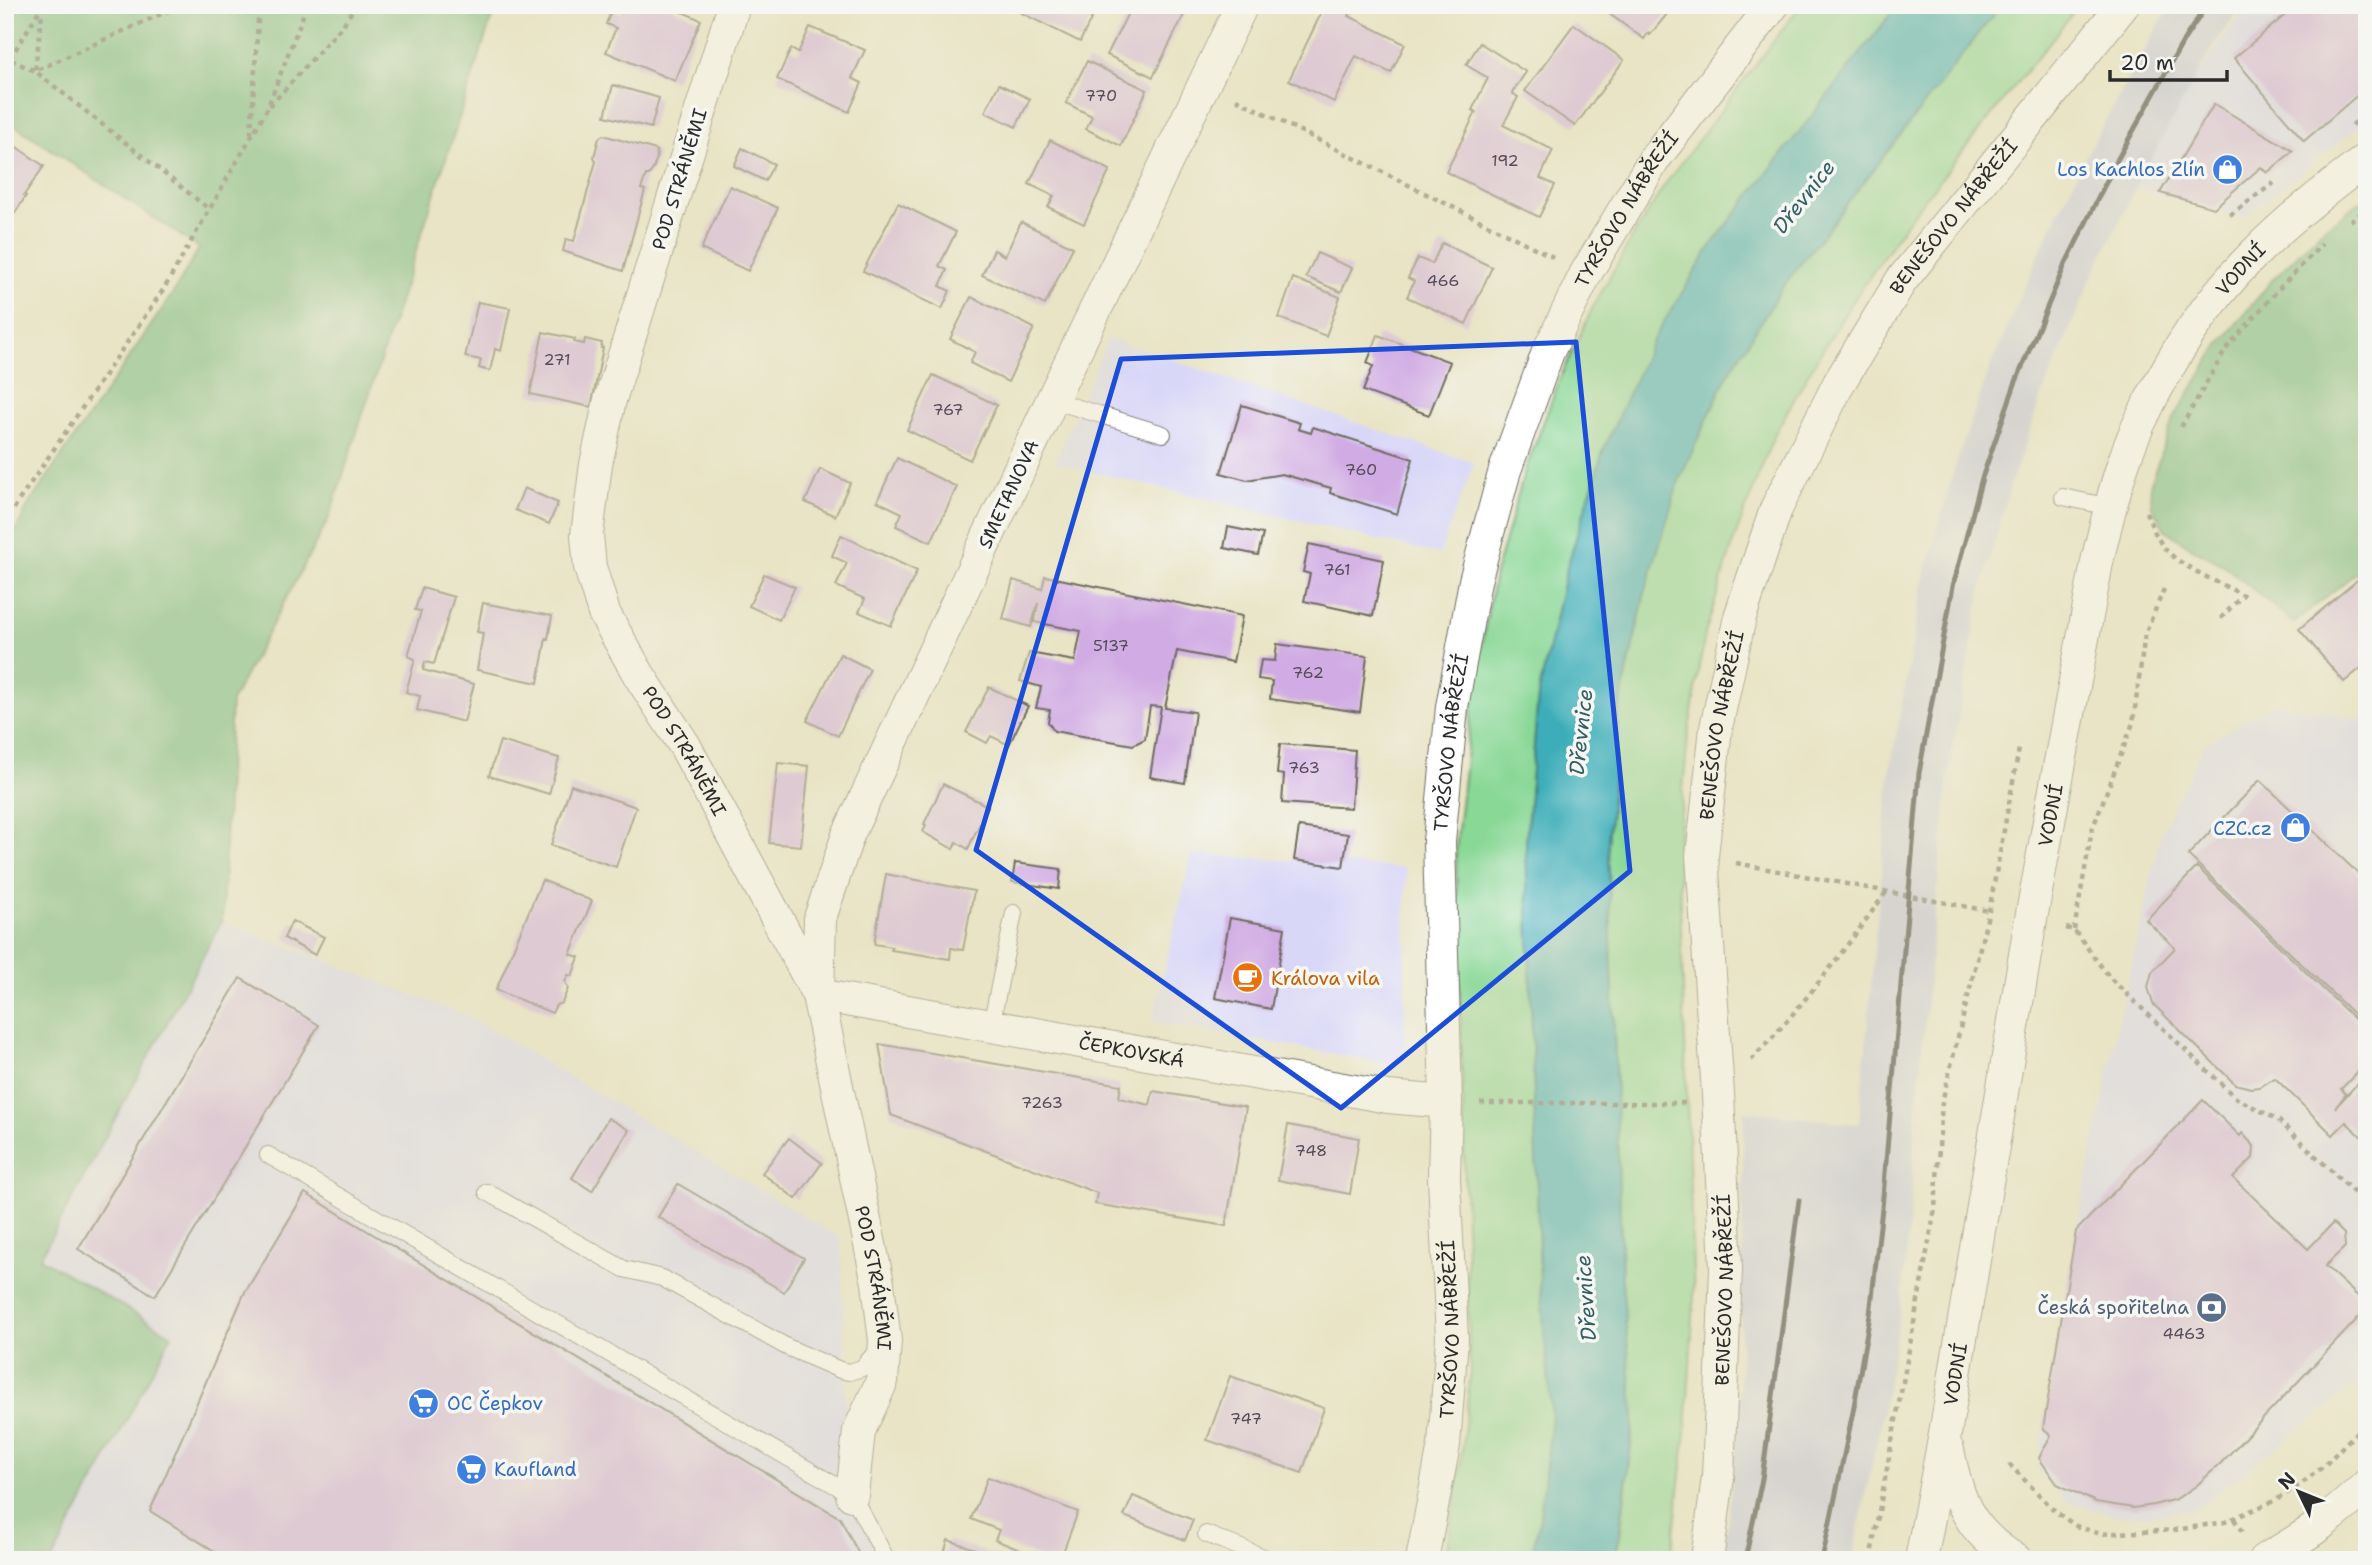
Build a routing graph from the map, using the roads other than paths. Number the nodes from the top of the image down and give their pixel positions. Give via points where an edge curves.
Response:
1 (734, 5) edge
2 (1242, 5) edge
3 (1773, 5) edge
4 (2123, 5) edge
5 (2367, 159) edge
6 (1052, 400) junction
7 (1163, 434) dead end
8 (2063, 497) dead end
9 (2110, 507) junction
10 (1014, 914) dead end
11 (818, 995) junction
12 (991, 1026) junction
13 (1460, 1103) junction
14 (268, 1155) dead end
15 (487, 1192) dead end
16 (885, 1341) junction
17 (1945, 1434) junction
18 (2367, 1485) edge
19 (852, 1495) junction
20 (1206, 1534) dead end
21 (887, 1560) edge
22 (1271, 1560) edge
23 (1423, 1560) edge
24 (1707, 1560) edge
25 (1922, 1560) edge
26 (2016, 1560) edge
27 (2264, 1560) edge

1 - 11 street, POD STRÁNĚMI via 610,400 587,535 590,567 604,613 685,746
2 - 6 street, SMETANOVA
3 - 13 street, TYRŠOVO NÁBŘEŽÍ via 1656,158 1586,273 1548,352 1505,470 1475,581 1452,707 1439,841
4 - 24 street, BENEŠOVO NÁBŘEŽÍ via 1900,282 1839,383 1776,509 1741,617 1716,727 1702,856 1726,1268 1718,1477
5 - 9 street, VODNÍ via 2300,211 2250,257 2218,295 2175,356 2138,426
6 - 7 lane
6 - 11 street, SMETANOVA via 848,835 820,918
8 - 9 lane
9 - 17 street, VODNÍ via 2031,919
10 - 12 lane
11 - 12 street, ČEPKOVSKÁ
11 - 16 street, POD STRÁNĚMI via 878,1283
12 - 13 street, ČEPKOVSKÁ via 1388,1097
13 - 23 street, TYRŠOVO NÁBŘEŽÍ via 1444,1178 1452,1338 1444,1445
14 - 19 lane
15 - 16 lane via 624,1269 662,1278 787,1347 839,1370 863,1368
16 - 19 street, POD STRÁNĚMI via 883,1381 859,1431
17 - 25 street, VODNÍ
17 - 26 street via 1955,1486 1968,1516 1981,1533
18 - 27 street via 2317,1529
19 - 21 lane
20 - 22 lane

